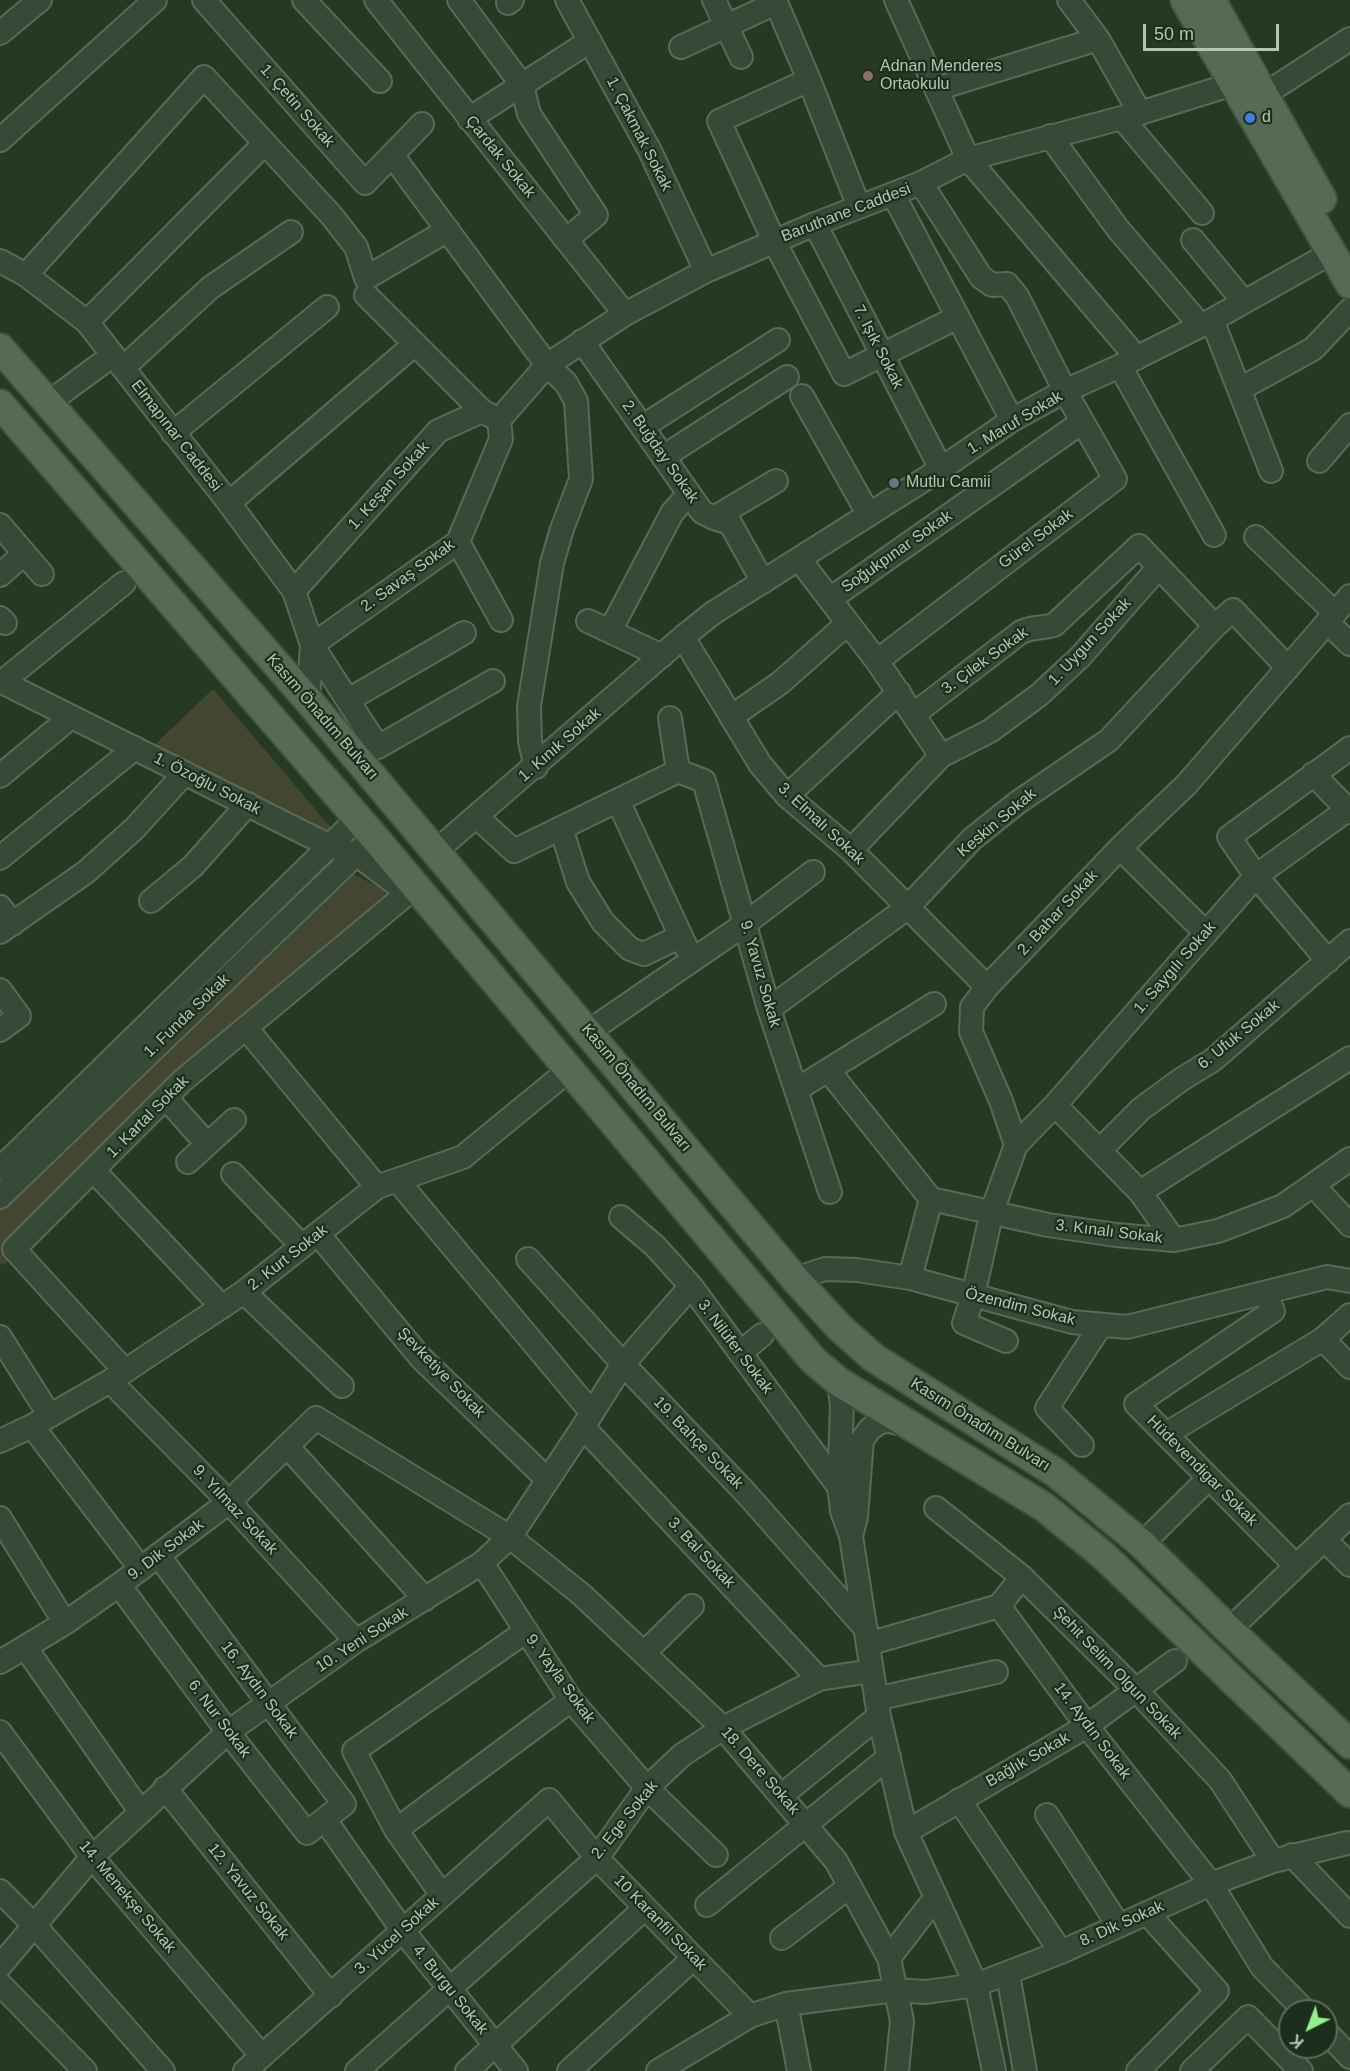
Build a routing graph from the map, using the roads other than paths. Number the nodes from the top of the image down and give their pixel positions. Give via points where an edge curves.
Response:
1 (40, 0) edge
2 (155, 0) edge
3 (204, 0) edge
4 (304, 0) edge
5 (376, 0) edge
6 (459, 0) edge
7 (567, 0) edge
8 (714, 0) edge
9 (896, 0) edge
10 (1069, 0) edge
11 (1185, 0) edge
12 (1210, 0) edge
13 (775, 2) edge
14 (727, 26) junction
15 (0, 33) edge
16 (1098, 39) junction
17 (1350, 39) edge
18 (590, 41) junction
19 (681, 47) dead end
20 (741, 57) dead end
21 (809, 80) junction
22 (380, 81) dead end
23 (1233, 84) junction
24 (522, 85) junction
25 (936, 89) junction
26 (1264, 94) junction
27 (1131, 116) junction
28 (470, 119) junction
29 (422, 124) dead end
30 (1050, 136) junction
31 (0, 140) edge
32 (265, 143) junction
33 (392, 155) junction
34 (968, 159) junction
35 (921, 183) junction
36 (893, 194) junction
37 (860, 207) junction
38 (1203, 213) dead end
39 (815, 224) junction
40 (448, 230) junction
41 (291, 232) dead end
42 (566, 240) junction
43 (1193, 240) dead end
44 (774, 241) junction
45 (1341, 251) edge
46 (0, 261) edge
47 (706, 271) junction
48 (26, 275) junction
49 (1350, 284) edge
50 (366, 287) junction
51 (1244, 302) junction
52 (327, 307) dead end
53 (1350, 310) edge
54 (625, 314) junction
55 (958, 317) junction
56 (87, 322) junction
57 (1206, 322) junction
58 (778, 340) dead end
59 (582, 341) junction
60 (415, 344) junction
61 (0, 348) edge
62 (883, 356) junction
63 (118, 361) junction
64 (1129, 362) junction
65 (547, 365) junction
66 (787, 377) dead end
67 (1240, 389) junction
68 (1065, 392) junction
69 (802, 396) dead end
70 (48, 403) junction
71 (0, 404) edge
72 (490, 416) junction
73 (1012, 420) junction
74 (1082, 422) junction
75 (1350, 425) edge
76 (642, 427) junction
77 (173, 433) junction
78 (663, 457) junction
79 (1319, 460) dead end
80 (941, 469) junction
81 (1271, 471) dead end
82 (776, 481) dead end
83 (689, 494) junction
84 (229, 503) junction
85 (868, 515) junction
86 (714, 519) junction
87 (0, 525) edge
88 (1214, 535) dead end
89 (1256, 537) dead end
90 (458, 542) junction
91 (24, 554) junction
92 (799, 559) junction
93 (1159, 567) junction
94 (0, 574) edge
95 (42, 574) dead end
96 (763, 582) junction
97 (124, 583) dead end
98 (294, 591) junction
99 (830, 600) junction
100 (1338, 610) edge
101 (501, 620) dead end
102 (588, 621) dead end
103 (848, 622) junction
104 (1215, 626) junction
105 (610, 631) junction
106 (464, 633) dead end
107 (682, 637) junction
108 (1350, 644) edge
109 (312, 645) junction
110 (662, 656) junction
111 (877, 661) junction
112 (1288, 668) junction
113 (493, 681) dead end
114 (3, 686) edge
115 (899, 692) junction
116 (308, 700) junction
117 (348, 700) junction
118 (914, 714) junction
119 (71, 717) junction
120 (731, 717) junction
121 (670, 718) dead end
122 (135, 748) junction
123 (1350, 748) edge
124 (941, 756) junction
125 (536, 767) junction
126 (678, 771) junction
127 (185, 772) junction
128 (1313, 774) junction
129 (0, 776) edge
130 (787, 796) junction
131 (618, 801) junction
132 (248, 804) junction
133 (1349, 810) edge
134 (477, 817) junction
135 (561, 828) junction
136 (363, 836) junction
137 (330, 846) junction
138 (1120, 848) junction
139 (851, 850) junction
140 (436, 851) junction
141 (0, 858) edge
142 (813, 872) dead end
143 (1256, 876) junction
144 (412, 890) junction
145 (151, 901) dead end
146 (907, 908) junction
147 (4, 921) edge
148 (745, 924) junction
149 (1206, 933) junction
150 (681, 936) junction
151 (1350, 941) edge
152 (692, 959) junction
153 (1328, 961) junction
154 (987, 987) junction
155 (0, 990) edge
156 (934, 1004) dead end
157 (769, 1009) junction
158 (246, 1028) junction
159 (0, 1030) edge
160 (588, 1032) junction
161 (1350, 1059) edge
162 (569, 1070) junction
163 (828, 1070) junction
164 (796, 1090) junction
165 (166, 1098) junction
166 (1055, 1105) junction
167 (234, 1120) dead end
168 (207, 1144) junction
169 (1016, 1145) junction
170 (1100, 1150) junction
171 (1350, 1159) edge
172 (188, 1162) dead end
173 (0, 1168) edge
174 (94, 1171) junction
175 (233, 1174) dead end
176 (387, 1184) junction
177 (1313, 1185) junction
178 (830, 1192) dead end
179 (1140, 1192) junction
180 (0, 1197) edge
181 (930, 1199) junction
182 (993, 1211) junction
183 (621, 1217) dead end
184 (1350, 1225) edge
185 (310, 1240) junction
186 (1174, 1240) junction
187 (528, 1259) dead end
188 (909, 1278) junction
189 (795, 1279) junction
190 (1350, 1281) edge
191 (691, 1286) junction
192 (244, 1292) junction
193 (1266, 1294) junction
194 (973, 1296) junction
195 (222, 1307) junction
196 (1350, 1315) edge
197 (1101, 1325) junction
198 (762, 1335) dead end
199 (0, 1337) edge
200 (1323, 1339) junction
201 (1006, 1341) dead end
202 (741, 1353) junction
203 (623, 1364) junction
204 (1350, 1367) edge
205 (117, 1376) junction
206 (839, 1382) junction
207 (342, 1386) dead end
208 (316, 1418) joint
209 (587, 1420) junction
210 (41, 1421) junction
211 (910, 1426) junction
212 (1166, 1434) junction
213 (0, 1441) edge
214 (1082, 1445) dead end
215 (287, 1446) junction
216 (1209, 1478) junction
217 (548, 1479) junction
218 (839, 1487) junction
219 (229, 1502) junction
220 (936, 1508) dead end
221 (1350, 1515) edge
222 (0, 1518) edge
223 (851, 1536) junction
224 (510, 1537) junction
225 (1324, 1539) junction
226 (1142, 1544) junction
227 (158, 1555) junction
228 (482, 1563) junction
229 (1350, 1565) edge
230 (1296, 1566) junction
231 (141, 1569) junction
232 (1022, 1577) junction
233 (119, 1585) junction
234 (425, 1599) junction
235 (692, 1606) dead end
236 (999, 1606) junction
237 (65, 1623) junction
238 (1229, 1630) junction
239 (525, 1632) junction
240 (867, 1636) junction
241 (356, 1641) junction
242 (24, 1647) junction
243 (645, 1652) junction
244 (1175, 1661) dead end
245 (0, 1662) edge
246 (871, 1671) junction
247 (996, 1672) dead end
248 (819, 1679) junction
249 (1137, 1691) junction
250 (571, 1700) junction
251 (268, 1704) junction
252 (878, 1707) junction
253 (1088, 1726) junction
254 (723, 1728) junction
255 (0, 1732) edge
256 (228, 1732) junction
257 (1347, 1736) edge
258 (889, 1758) junction
259 (165, 1788) junction
260 (647, 1788) junction
261 (1350, 1793) edge
262 (781, 1796) junction
263 (549, 1800) joint
264 (959, 1800) junction
265 (140, 1811) junction
266 (1047, 1815) dead end
267 (325, 1820) junction
268 (806, 1826) junction
269 (396, 1830) junction
270 (906, 1832) junction
271 (1347, 1843) dead end
272 (716, 1855) dead end
273 (92, 1857) junction
274 (597, 1858) junction
275 (1282, 1858) junction
276 (1211, 1884) junction
277 (850, 1886) junction
278 (0, 1891) edge
279 (442, 1895) junction
280 (936, 1897) junction
281 (707, 1905) dead end
282 (645, 1908) junction
283 (1147, 1913) junction
284 (1350, 1916) edge
285 (35, 1926) junction
286 (1119, 1926) junction
287 (403, 1931) junction
288 (783, 1938) dead end
289 (1061, 1952) junction
290 (694, 1958) junction
291 (889, 1958) junction
292 (0, 1966) edge
293 (1008, 1974) junction
294 (0, 1984) edge
295 (976, 1985) junction
296 (449, 1989) junction
297 (895, 1990) junction
298 (331, 1995) junction
299 (1293, 1999) edge
300 (786, 2004) junction
301 (750, 2016) junction
302 (495, 2046) junction
303 (254, 2064) edge
304 (85, 2071) edge
305 (163, 2071) edge
306 (357, 2071) edge
307 (467, 2071) edge
308 (516, 2071) edge
309 (569, 2071) edge
310 (658, 2071) edge
311 (798, 2071) edge
312 (897, 2071) edge
313 (994, 2071) edge
314 (1025, 2071) edge
315 (1138, 2071) edge
316 (1192, 2071) edge
317 (1300, 2071) edge

1 - 15 street
2 - 31 street
3 - 33 street, 1. Çetin Sokak via 365,183
4 - 22 street
5 - 28 street, Çardak Sokak
6 - 24 street
7 - 18 street, 1. Çakmak Sokak
8 - 14 street
9 - 25 street
10 - 16 street
11 - 23 main road
12 - 26 main road
13 - 14 street
13 - 21 street
14 - 19 street
14 - 20 street
16 - 25 street
16 - 27 street
17 - 26 street
18 - 24 street
18 - 47 street, 1. Çakmak Sokak via 650,151
21 - 37 street
21 - 44 street via 719,122
23 - 27 street, Baruthane Caddesi
23 - 45 main road
24 - 28 street
24 - 42 street via 528,114 596,215
25 - 34 street
26 - 45 main road
27 - 30 street, Baruthane Caddesi
27 - 38 street
28 - 42 street, Çardak Sokak
29 - 33 street, 1. Çetin Sokak
30 - 34 street, Baruthane Caddesi
30 - 57 street via 1118,229
32 - 48 street via 204,77
32 - 50 street via 356,247
32 - 56 street
33 - 40 street
34 - 35 street, Baruthane Caddesi
34 - 64 street
35 - 36 street, Baruthane Caddesi
35 - 68 street, Gürel Sokak via 981,277 992,285 1007,284 1017,296
36 - 37 street, Baruthane Caddesi
36 - 55 street
37 - 39 street, Baruthane Caddesi
39 - 44 street, Baruthane Caddesi
39 - 62 street, 7. Işık Sokak
40 - 50 street
40 - 65 street
41 - 63 street via 210,288
42 - 54 street, Çardak Sokak
43 - 51 street
44 - 47 street, Baruthane Caddesi
44 - 62 street via 844,375
45 - 49 main road
45 - 51 street, 1. Maruf Sokak
46 - 48 street, Elmapınar Caddesi
47 - 54 street, Baruthane Caddesi
48 - 56 street, Elmapınar Caddesi
50 - 60 street
51 - 57 street, 1. Maruf Sokak
52 - 77 street
53 - 67 street via 1314,349
54 - 59 street, Baruthane Caddesi
55 - 62 street
55 - 73 street
56 - 63 street, Elmapınar Caddesi
57 - 64 street, 1. Maruf Sokak
57 - 67 street
58 - 76 street
59 - 65 street, Baruthane Caddesi
59 - 76 street, 2. Buğday Sokak
60 - 72 street
60 - 84 street
61 - 70 main road, Kasım Önadım Bulvarı
62 - 80 street, 7. Işık Sokak
63 - 70 street
63 - 77 street, Elmapınar Caddesi
64 - 68 street, 1. Maruf Sokak
64 - 88 street
65 - 72 street, Baruthane Caddesi
65 - 125 street via 566,383 576,401 581,479 551,570 530,706 530,741
66 - 78 street
67 - 81 street
68 - 73 street, 1. Maruf Sokak
68 - 74 street, Gürel Sokak
69 - 85 street
70 - 116 main road, Kasım Önadım Bulvarı
71 - 136 main road
72 - 90 street, 2. Savaş Sokak via 501,439
72 - 98 street, 1. Keşan Sokak via 438,432
73 - 80 street, 1. Maruf Sokak
74 - 99 street, Soğukpınar Sokak
74 - 111 street, Gürel Sokak via 1115,479
75 - 79 street
76 - 78 street, 2. Buğday Sokak
77 - 84 street, Elmapınar Caddesi
78 - 83 street, 2. Buğday Sokak
80 - 85 street, 1. Maruf Sokak
82 - 86 street
83 - 86 street, 2. Buğday Sokak via 702,512
83 - 105 street via 672,513
84 - 98 street, Elmapınar Caddesi
85 - 92 street, 1. Maruf Sokak
86 - 96 street, 2. Buğday Sokak via 730,523
87 - 91 street
89 - 100 street
90 - 101 street
90 - 109 street, 2. Savaş Sokak
91 - 94 street
91 - 95 street
92 - 96 street, 1. Maruf Sokak
92 - 99 street
93 - 104 street
93 - 118 street, 3. Çilek Sokak via 1139,546 1054,625 1034,626 1021,632
93 - 124 street, 1. Uygun Sokak via 1080,657 1039,695 990,731
96 - 107 street, 1. Maruf Sokak
97 - 114 street
98 - 109 street, Elmapınar Caddesi
99 - 103 street
100 - 108 street
100 - 112 street, 2. Bahar Sokak
102 - 105 street
103 - 111 street
103 - 120 street via 780,683
104 - 112 street, Keskin Sokak via 1233,610
104 - 146 street, Keskin Sokak via 1109,740 972,839
105 - 110 street
106 - 117 street
107 - 110 street, 1. Kınık Sokak
107 - 120 street, 3. Elmalı Sokak
109 - 116 street, Elmapınar Caddesi
109 - 117 street, Elmapınar Caddesi
110 - 125 street, 1. Kınık Sokak
111 - 115 street
112 - 138 street, 2. Bahar Sokak via 1187,784
113 - 117 street, Elmapınar Caddesi via 378,747
114 - 119 street, 1. Özoğlu Sokak
115 - 118 street
115 - 130 street
116 - 140 main road, Kasım Önadım Bulvarı
118 - 124 street
119 - 122 street, 1. Özoğlu Sokak
119 - 129 street
120 - 130 street, 3. Elmalı Sokak via 760,764
121 - 126 street
122 - 127 street, 1. Özoğlu Sokak
122 - 141 street
123 - 128 street
124 - 139 street, 1. Uygun Sokak
125 - 134 street, 1. Kınık Sokak
126 - 131 street
126 - 148 street, 9. Yavuz Sokak via 704,781
127 - 132 street, 1. Özoğlu Sokak
127 - 147 street via 134,828 86,872
128 - 133 street
128 - 143 street via 1229,837
130 - 139 street, 3. Elmalı Sokak
131 - 135 street
131 - 150 street
132 - 137 street, 1. Özoğlu Sokak
132 - 145 street via 192,866
133 - 143 street, 1. Saygılı Sokak
134 - 135 street via 514,851
134 - 140 street, 1. Kınık Sokak
135 - 150 street via 578,882 603,922 630,950 644,954
136 - 137 street, 1. Funda Sokak
136 - 137 street, 1. Özoğlu Sokak
136 - 144 main road
136 - 180 street, 1. Funda Sokak
137 - 173 street, 1. Funda Sokak
138 - 149 street
138 - 154 street, 2. Bahar Sokak
139 - 146 street, 3. Elmalı Sokak
140 - 160 main road, Kasım Önadım Bulvarı
142 - 148 street
143 - 149 street, 1. Saygılı Sokak
143 - 153 street
144 - 158 street, 1. Kartal Sokak
144 - 162 main road
146 - 154 street, 3. Elmalı Sokak
146 - 157 street, Keskin Sokak
148 - 152 street
148 - 157 street, 9. Yavuz Sokak
149 - 166 street, 1. Saygılı Sokak
150 - 152 street
151 - 153 street, 6. Ufuk Sokak
152 - 160 street
153 - 170 street, 6. Ufuk Sokak via 1213,1060 1141,1109
154 - 169 street, 2. Bahar Sokak via 972,1007 970,1032
155 - 159 street via 19,1016
156 - 163 street
157 - 164 street, 9. Yavuz Sokak
158 - 165 street, 1. Kartal Sokak
158 - 176 street, 3. Bal Sokak
160 - 189 main road, Kasım Önadım Bulvarı
161 - 179 street
162 - 176 street, 2. Kurt Sokak via 463,1157
162 - 206 main road via 813,1360
163 - 164 street
163 - 181 street
164 - 178 street, 9. Yavuz Sokak
165 - 168 street
165 - 174 street, 1. Kartal Sokak
166 - 169 street, 1. Saygılı Sokak
166 - 170 street
167 - 168 street
168 - 172 street
169 - 182 street
170 - 179 street
171 - 177 street, 3. Kınalı Sokak
174 - 195 street
174 - 205 street, 1. Kartal Sokak via 14,1249
175 - 185 street, Şevketiye Sokak
176 - 185 street, 2. Kurt Sokak
176 - 209 street, 3. Bal Sokak
177 - 184 street
177 - 186 street, 3. Kınalı Sokak via 1283,1206 1218,1231
179 - 186 street
181 - 182 street, 3. Kınalı Sokak
181 - 188 street
182 - 186 street, 3. Kınalı Sokak via 1048,1225
182 - 194 street
183 - 191 street, 3. Nilüfer Sokak via 656,1246
185 - 192 street, 2. Kurt Sokak
185 - 217 street, Şevketiye Sokak via 421,1358
187 - 203 street, 19. Bahçe Sokak
188 - 189 street, Özendim Sokak via 825,1269
188 - 194 street, Özendim Sokak
189 - 226 main road, Kasım Önadım Bulvarı via 874,1358 1056,1473
190 - 193 street, Özendim Sokak via 1327,1278
191 - 202 street, 3. Nilüfer Sokak
191 - 203 street, 10. Yeni Sokak
192 - 195 street, 2. Kurt Sokak
192 - 207 street
193 - 197 street, Özendim Sokak via 1127,1327
193 - 212 street, Hüdevendigar Sokak via 1273,1311 1136,1404
194 - 197 street, Özendim Sokak via 1072,1322
194 - 201 street via 964,1323
195 - 205 street, 2. Kurt Sokak
196 - 200 street
197 - 214 street via 1047,1408
198 - 202 street
199 - 210 street
200 - 204 street
200 - 212 street
202 - 218 street, 3. Nilüfer Sokak
203 - 209 street, 10. Yeni Sokak
203 - 240 street, 19. Bahçe Sokak via 744,1491
205 - 210 street, 2. Kurt Sokak
205 - 219 street, 9. Yılmaz Sokak
206 - 211 main road
206 - 218 street
208 - 215 street, 9. Dik Sokak
208 - 224 street, 18. Dere Sokak
209 - 217 street, 10. Yeni Sokak
209 - 248 street, 3. Bal Sokak
210 - 213 street, 2. Kurt Sokak
210 - 231 street
211 - 223 street via 880,1422 862,1440 859,1498
211 - 261 main road via 1044,1507 1104,1556
212 - 216 street, Hüdevendigar Sokak
215 - 219 street, 9. Dik Sokak
215 - 234 street
216 - 226 street
216 - 230 street, Hüdevendigar Sokak
217 - 224 street, 10. Yeni Sokak
218 - 223 street
219 - 227 street, 9. Dik Sokak
219 - 241 street, 9. Yılmaz Sokak
220 - 232 street, Şehit Selim Olgun Sokak
221 - 225 street
222 - 237 street
223 - 240 street
224 - 228 street, 10. Yeni Sokak
224 - 243 street, 18. Dere Sokak
225 - 229 street
225 - 230 street
226 - 238 main road, Kasım Önadım Bulvarı
227 - 231 street, 9. Dik Sokak
227 - 251 street, 16. Aydın Sokak
228 - 234 street, 10. Yeni Sokak
228 - 239 street, 9. Yayla Sokak
230 - 238 street
231 - 233 street, 9. Dik Sokak
232 - 236 street
232 - 249 street, Şehit Selim Olgun Sokak
233 - 237 street, 9. Dik Sokak
233 - 256 street, 6. Nur Sokak
234 - 241 street, 10. Yeni Sokak
235 - 243 street
236 - 240 street
236 - 253 street, 14. Aydın Sokak
237 - 242 street, 9. Dik Sokak
238 - 257 main road, Kasım Önadım Bulvarı
239 - 250 street, 9. Yayla Sokak
239 - 269 street via 354,1751
240 - 246 street
241 - 251 street, 10. Yeni Sokak
242 - 245 street, 9. Dik Sokak
242 - 265 street
243 - 254 street, 18. Dere Sokak
244 - 249 street, Bağlık Sokak
246 - 248 street, 2. Ege Sokak
246 - 252 street
247 - 252 street
248 - 254 street, 2. Ege Sokak
249 - 253 street, Bağlık Sokak
249 - 275 street, Şehit Selim Olgun Sokak via 1220,1780
250 - 260 street, 9. Yayla Sokak
250 - 269 street
251 - 256 street, 10. Yeni Sokak
251 - 267 street, 16. Aydın Sokak via 345,1804
252 - 258 street
252 - 262 street
253 - 264 street, Bağlık Sokak
253 - 276 street, 14. Aydın Sokak
254 - 260 street, 2. Ege Sokak via 682,1755
254 - 262 street, 18. Dere Sokak
255 - 273 street, 14. Menekşe Sokak
256 - 259 street, 10. Yeni Sokak
256 - 267 street, 6. Nur Sokak via 308,1833
258 - 268 street
258 - 270 street
259 - 265 street, 10. Yeni Sokak
259 - 298 street, 12. Yavuz Sokak
260 - 272 street, 9. Yayla Sokak
260 - 274 street, 2. Ege Sokak
262 - 268 street, 18. Dere Sokak
263 - 274 street, 10 Karanfil Sokak
263 - 279 street, 3. Yücel Sokak
264 - 270 street, Bağlık Sokak
264 - 289 street
265 - 273 street, 10. Yeni Sokak
266 - 286 street
267 - 287 street, 4. Burgu Sokak
268 - 277 street, 18. Dere Sokak via 836,1861
268 - 281 street
269 - 279 street
270 - 280 street
271 - 275 street, 8. Dik Sokak
273 - 285 street, 10. Yeni Sokak
273 - 303 street, 14. Menekşe Sokak
274 - 282 street, 10 Karanfil Sokak
274 - 296 street, 2. Ege Sokak
275 - 276 street, 8. Dik Sokak
275 - 284 street, Şehit Selim Olgun Sokak
276 - 283 street, 8. Dik Sokak
276 - 299 street, 14. Aydın Sokak via 1262,1967
277 - 288 street
277 - 291 street, 18. Dere Sokak
278 - 285 street
279 - 287 street, 3. Yücel Sokak
280 - 291 street
280 - 295 street
282 - 290 street, 10 Karanfil Sokak
282 - 302 street
283 - 286 street, 8. Dik Sokak
283 - 315 street via 1217,1991
285 - 292 street, 10. Yeni Sokak
285 - 305 street
286 - 289 street, 8. Dik Sokak
287 - 296 street, 4. Burgu Sokak
287 - 298 street, 3. Yücel Sokak
289 - 293 street, 8. Dik Sokak
290 - 301 street, 10 Karanfil Sokak
290 - 309 street
291 - 297 street, 18. Dere Sokak
293 - 295 street, 8. Dik Sokak
293 - 314 street
294 - 304 street
295 - 297 street, 8. Dik Sokak via 926,1992
295 - 313 street
296 - 302 street, 4. Burgu Sokak
296 - 306 street, 2. Ege Sokak
297 - 300 street, 8. Dik Sokak
297 - 312 street, 18. Dere Sokak via 902,2021
298 - 303 street, 3. Yücel Sokak
300 - 301 street, 8. Dik Sokak
300 - 311 street
301 - 310 street, 8. Dik Sokak
302 - 307 street
302 - 308 street, 4. Burgu Sokak
316 - 317 street via 1248,2017

